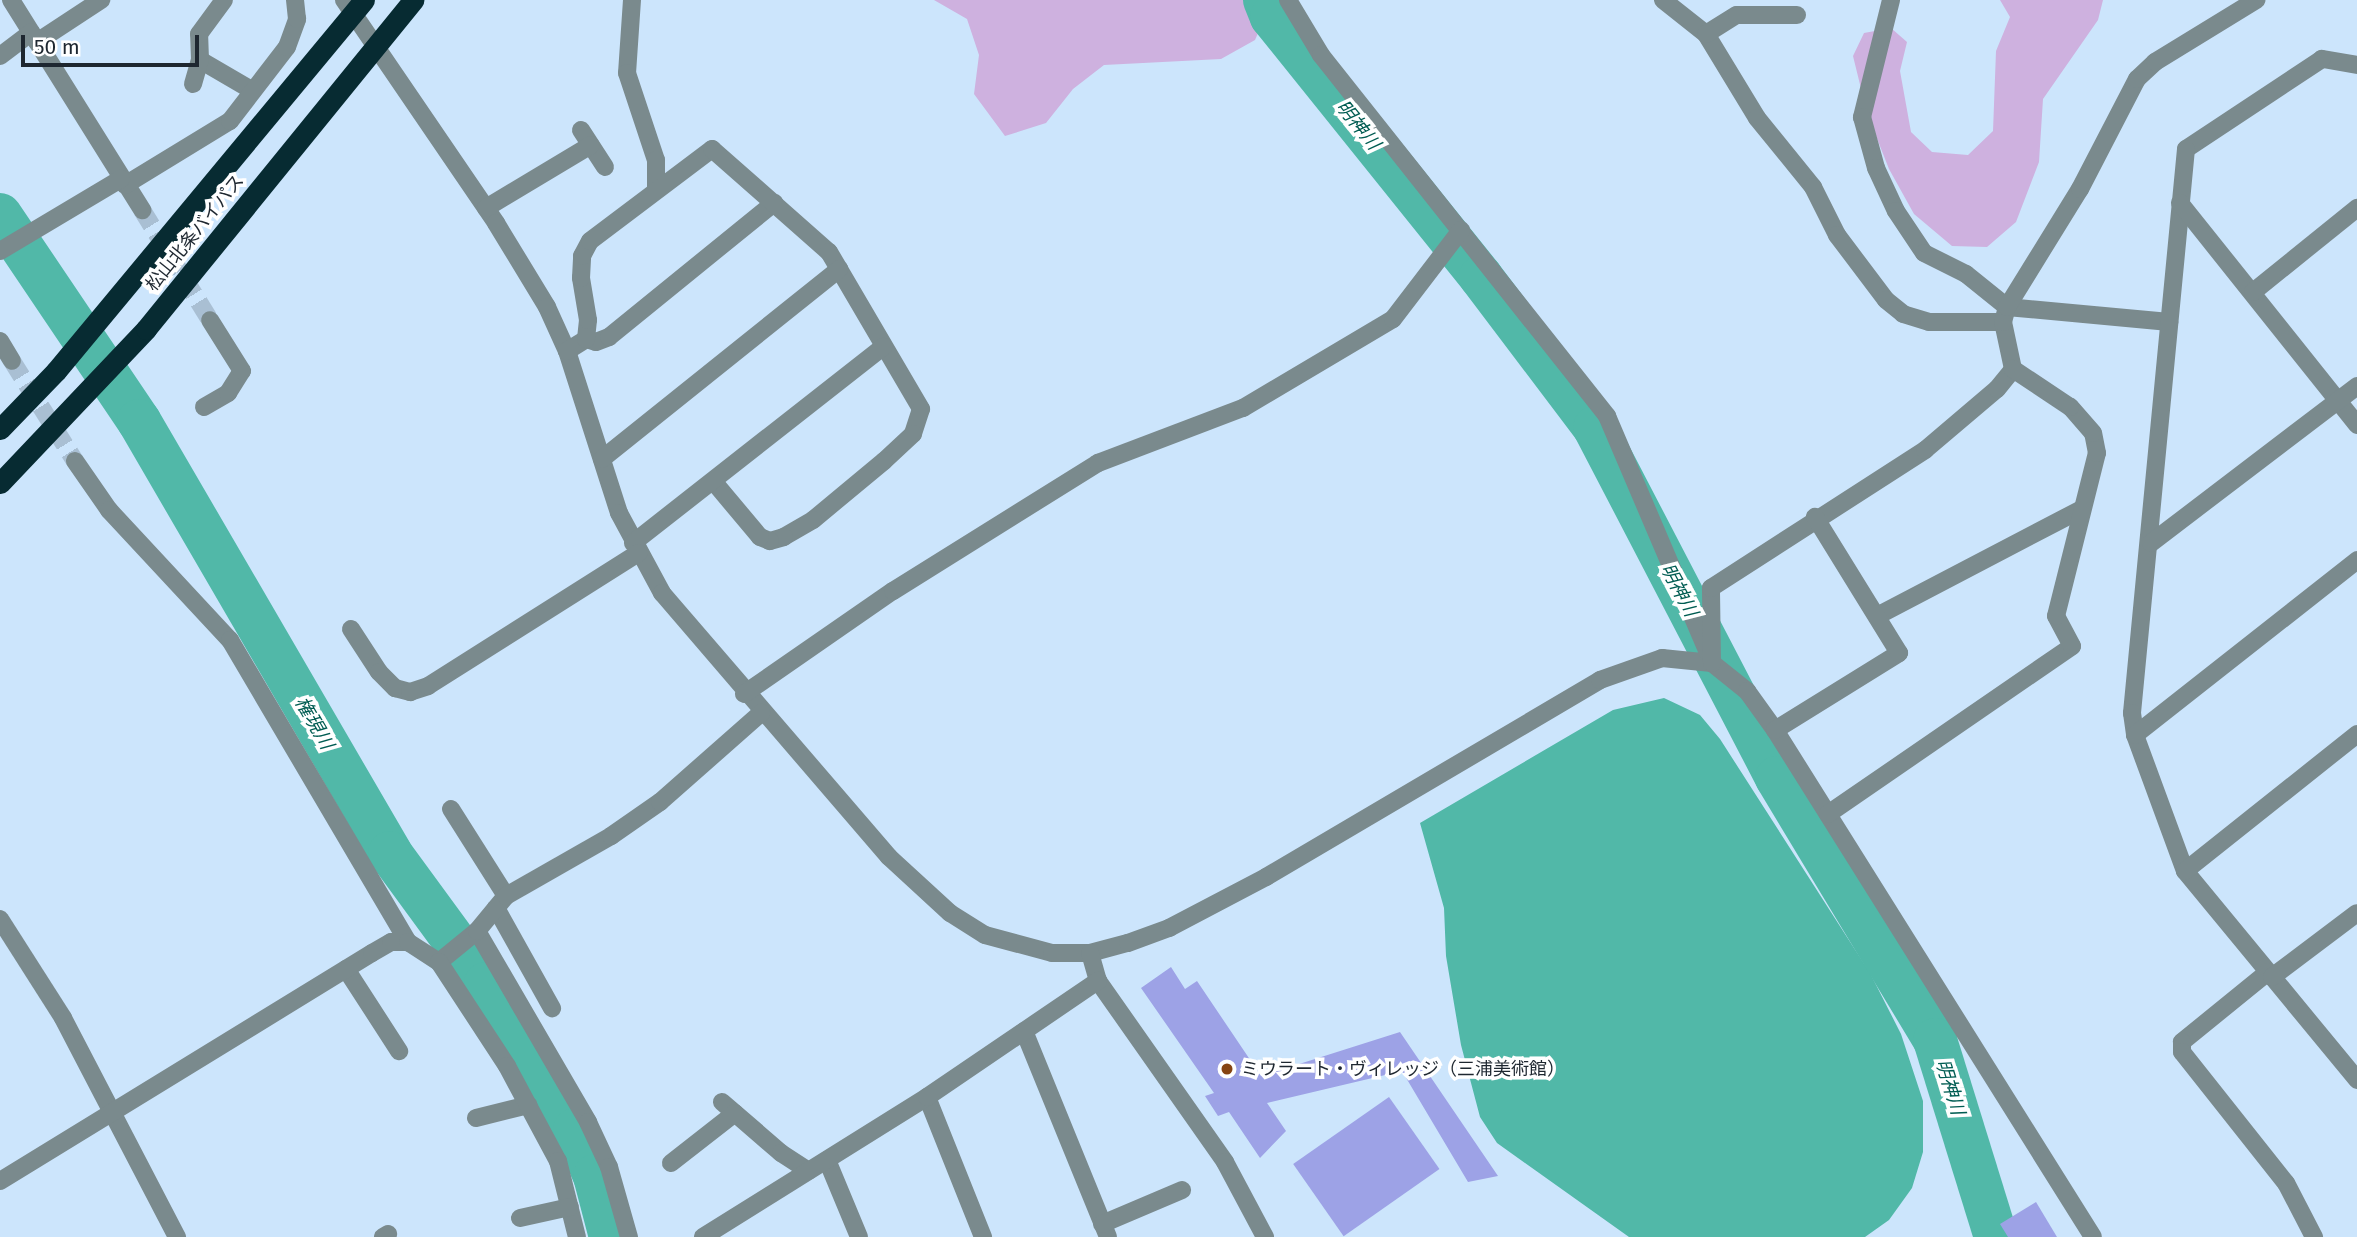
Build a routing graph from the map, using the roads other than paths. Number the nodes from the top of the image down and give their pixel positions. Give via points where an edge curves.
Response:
1 (11, 0) edge
2 (101, 0) edge
3 (224, 0) edge
4 (295, 0) edge
5 (413, 0) edge
6 (632, 0) edge
7 (1288, 0) edge
8 (1662, 0) edge
9 (1891, 0) edge
10 (2256, 0) edge
11 (354, 5) edge
12 (1797, 15) dead end
13 (1706, 34) junction
14 (34, 37) junction
15 (375, 46) junction
16 (0, 56) edge
17 (200, 60) junction
18 (2357, 65) edge
19 (193, 84) dead end
20 (253, 91) junction
21 (581, 130) dead end
22 (591, 145) junction
23 (605, 167) dead end
24 (123, 182) junction
25 (656, 189) junction
26 (774, 203) junction
27 (2180, 204) junction
28 (486, 208) junction
29 (2357, 208) edge
30 (142, 210) tunnel mouth
31 (1461, 230) junction
32 (2, 251) edge
33 (839, 269) junction
34 (2253, 292) junction
35 (2005, 315) junction
36 (209, 320) tunnel mouth
37 (2169, 323) junction
38 (586, 340) junction
39 (0, 341) edge
40 (883, 347) junction
41 (567, 351) junction
42 (12, 361) tunnel mouth
43 (2012, 369) junction
44 (2357, 386) edge
45 (2338, 401) junction
46 (204, 407) dead end
47 (2357, 425) edge
48 (0, 429) edge
49 (602, 459) junction
50 (75, 461) tunnel mouth
51 (713, 481) junction
52 (0, 483) edge
53 (2080, 510) junction
54 (1815, 517) junction
55 (2151, 543) junction
56 (635, 548) junction
57 (2357, 560) edge
58 (1877, 616) junction
59 (351, 629) dead end
60 (1712, 663) junction
61 (744, 694) junction
62 (761, 713) junction
63 (1775, 730) junction
64 (2357, 734) edge
65 (2135, 735) junction
66 (451, 809) dead end
67 (1828, 814) junction
68 (2185, 871) junction
69 (501, 902) junction
70 (2357, 913) edge
71 (0, 919) edge
72 (474, 934) junction
73 (408, 942) junction
74 (1090, 953) junction
75 (441, 961) junction
76 (346, 970) junction
77 (2270, 974) junction
78 (1098, 981) junction
79 (552, 1008) dead end
80 (1024, 1031) junction
81 (399, 1051) dead end
82 (2357, 1080) edge
83 (927, 1097) junction
84 (528, 1105) junction
85 (113, 1116) junction
86 (476, 1118) dead end
87 (827, 1160) junction
88 (671, 1163) dead end
89 (809, 1171) junction
90 (0, 1181) edge
91 (1182, 1191) dead end
92 (570, 1207) junction
93 (520, 1219) dead end
94 (1105, 1231) edge
95 (175, 1236) edge
96 (577, 1237) edge
97 (629, 1237) edge
98 (703, 1237) edge
99 (859, 1237) edge
100 (983, 1237) edge
101 (1265, 1237) edge
102 (2093, 1237) edge
103 (2314, 1237) edge

1 - 14 street
2 - 14 street
3 - 17 street via 199,34
4 - 20 street via 297,19 287,47
5 - 15 highway, 松山北条バイパス
6 - 25 street via 627,73 656,160
7 - 31 street via 1321,55
8 - 13 street
9 - 35 street via 1861,117 1876,168 1896,211 1924,253 1966,274
10 - 35 street via 2155,62 2137,79 2080,189
11 - 15 street
11 - 48 highway, 松山北条バイパス via 119,296
12 - 13 street via 1737,15
13 - 35 street via 1757,118 1813,187 1838,234 1886,300 1903,314 1929,322
14 - 16 street
14 - 24 street
15 - 28 street
15 - 52 highway, 松山北条バイパス via 146,329
17 - 19 street
17 - 20 street
18 - 27 street via 2322,59 2186,149
20 - 24 street via 230,121
21 - 22 street
22 - 23 street
22 - 28 street
24 - 30 street
24 - 32 street
25 - 26 street via 712,149
25 - 38 street via 590,241 582,256
26 - 33 street via 829,252
26 - 38 street via 609,338
27 - 34 street
27 - 37 street
28 - 41 street via 529,274
29 - 34 street
31 - 60 street via 1607,416
31 - 61 street via 1394,319 1243,408 1098,463 893,592
33 - 40 street
33 - 49 street
34 - 45 street
35 - 37 street
35 - 43 street
36 - 46 street via 242,371 228,393
37 - 55 street
38 - 41 street
39 - 42 street
40 - 51 street
40 - 51 street via 916,397 920,420 913,434 813,520 770,541 760,537
41 - 49 street
43 - 53 street via 2070,407 2093,433 2097,453
43 - 54 street via 1969,417
44 - 45 street
45 - 47 street
45 - 55 street
49 - 56 street
50 - 73 street via 109,509 230,640
51 - 56 street
53 - 58 street
53 - 67 street via 2056,617 2073,646
54 - 58 street
54 - 60 street via 1711,588
55 - 65 street via 2132,712
56 - 59 street via 428,686 410,692 395,688 379,672
56 - 61 street via 662,593
57 - 65 street
58 - 63 street via 1899,653
60 - 63 street via 1747,691
60 - 74 street via 1662,658 1600,680 1205,909 1169,928
61 - 62 street
62 - 69 street via 621,829
62 - 74 street via 889,857 950,913 985,935 1014,946
63 - 67 street
64 - 68 street
65 - 68 street
66 - 69 street
67 - 102 street
68 - 77 street
69 - 72 street
69 - 79 street
70 - 77 street
71 - 85 street via 63,1018
72 - 75 street
72 - 97 street via 588,1122 609,1167
73 - 75 street
73 - 76 street via 391,942
74 - 78 street
75 - 84 street
76 - 81 street
76 - 85 street
77 - 82 street
77 - 103 street via 2182,1042 2182,1052 2286,1183
78 - 80 street
78 - 101 street via 1225,1162
80 - 83 street
80 - 94 street
83 - 87 street
83 - 100 street
84 - 86 street
84 - 92 street via 558,1161
85 - 90 street
85 - 95 street
87 - 89 street
87 - 99 street
88 - 89 street via 728,1107
89 - 98 street
91 - 94 street
92 - 93 street
92 - 96 street

